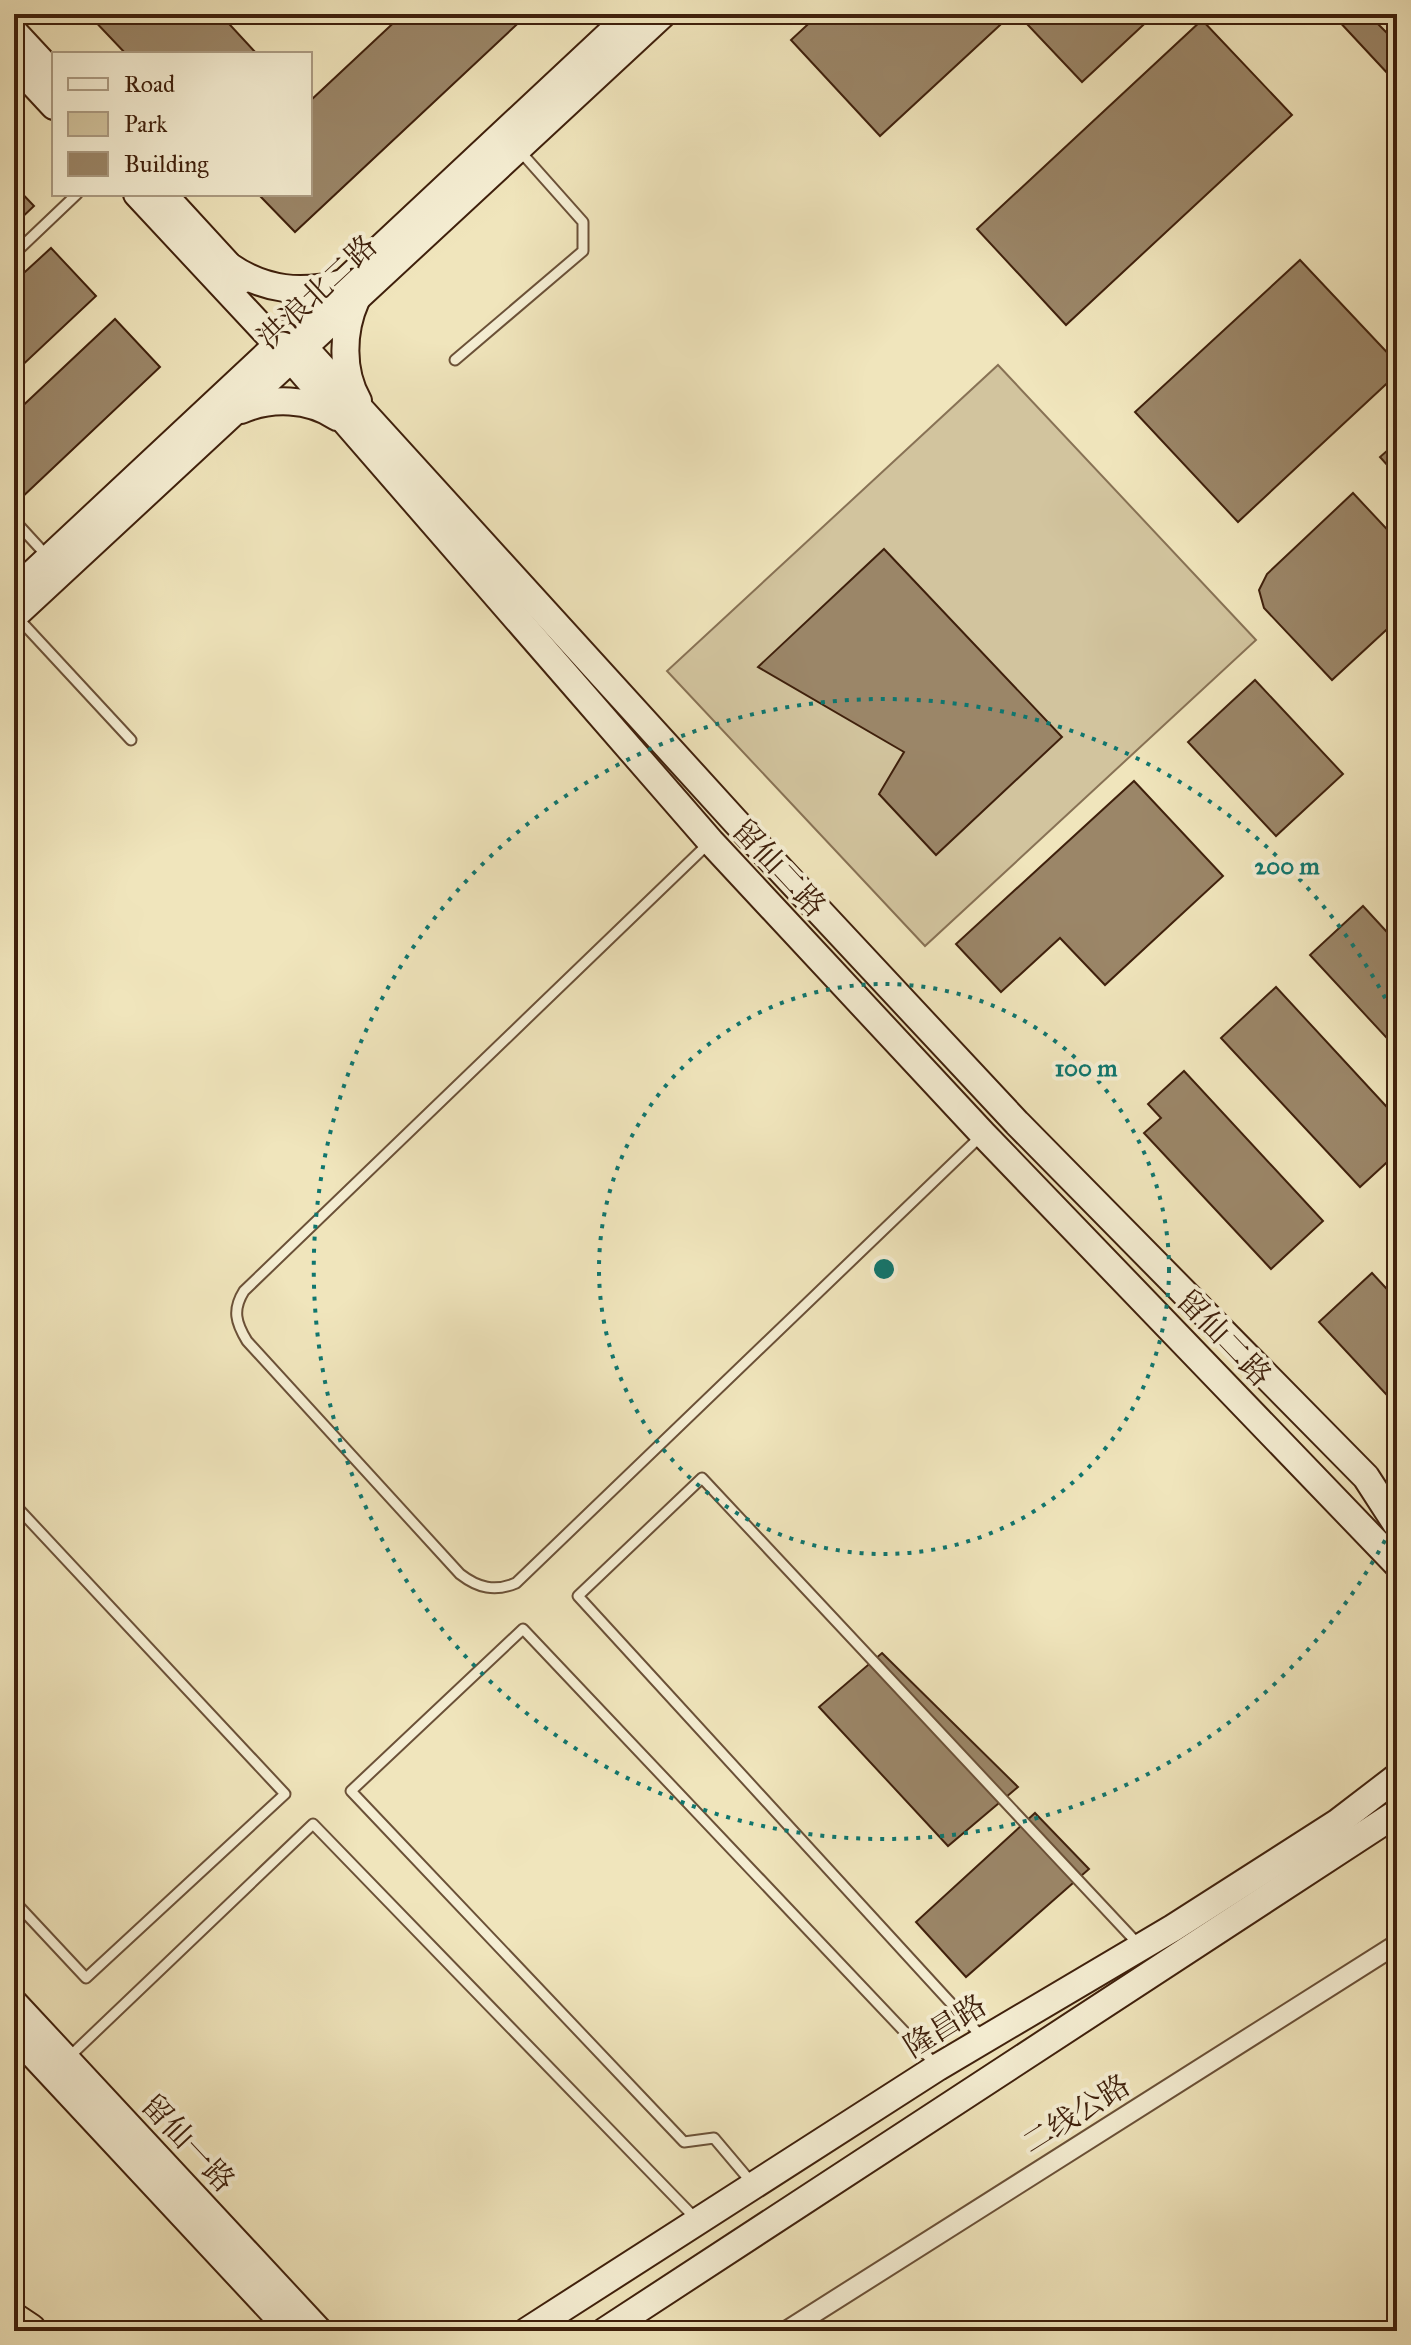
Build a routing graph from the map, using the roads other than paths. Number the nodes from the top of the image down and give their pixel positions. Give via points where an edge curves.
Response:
1 (631, 14) edge
2 (663, 14) edge
3 (14, 32) edge
4 (14, 63) edge
5 (52, 73) edge
6 (52, 104) edge
7 (518, 149) junction
8 (75, 196) edge
9 (139, 196) edge
10 (165, 196) edge
11 (14, 254) edge
12 (228, 264) junction
13 (350, 291) junction
14 (291, 346) junction
15 (455, 360) dead end
16 (234, 412) junction
17 (357, 419) junction
18 (14, 520) edge
19 (49, 558) junction
20 (14, 607) edge
21 (131, 740) dead end
22 (711, 842) junction
23 (983, 1134) junction
24 (1373, 1489) junction
25 (14, 1504) edge
26 (1346, 1511) junction
27 (1397, 1525) edge
28 (1397, 1564) edge
29 (1397, 1777) edge
30 (1397, 1813) edge
31 (14, 1901) edge
32 (1397, 1944) edge
33 (1141, 1947) junction
34 (14, 2003) edge
35 (14, 2034) edge
36 (984, 2039) junction
37 (66, 2060) junction
38 (938, 2067) junction
39 (754, 2185) junction
40 (698, 2221) junction
41 (14, 2321) edge
42 (308, 2330) edge
43 (29, 2331) edge
44 (527, 2331) edge
45 (605, 2331) edge
46 (786, 2331) edge

1 - 13 street, 洪浪北二路
2 - 7 street, 洪浪北二路
3 - 5 street
4 - 6 street
7 - 13 street, 洪浪北二路
7 - 15 lane via 583,222 583,251
8 - 11 lane
9 - 14 street, 留仙二路
10 - 12 street, 留仙二路
12 - 13 street via 245,277 283,289
12 - 14 street, 留仙二路
13 - 14 street, 洪浪北二路
13 - 17 street via 346,356
14 - 16 street, 洪浪北二路
14 - 17 street, 留仙二路
14 - 19 street, 洪浪北二路
16 - 17 street via 254,404 293,402
16 - 20 street, 洪浪北二路
17 - 22 street, 留仙二路
17 - 24 street, 留仙二路 via 1017,1123
18 - 19 lane
19 - 20 street, 洪浪北二路
20 - 21 lane
22 - 23 street, 留仙二路
22 - 23 lane via 237,1303 235,1314 247,1341 460,1574 487,1588 516,1583
23 - 26 street, 留仙二路
24 - 26 street
24 - 27 street, 留仙二路
25 - 31 lane via 285,1794 86,1978
26 - 28 street, 留仙二路
29 - 33 street, 隆昌路 via 1337,1823
30 - 45 street
32 - 46 street, 二线公路
33 - 36 street, 隆昌路
33 - 36 lane via 702,1478 578,1596
34 - 37 street, 留仙一路
35 - 42 street, 留仙一路
36 - 38 street, 隆昌路
37 - 40 lane via 313,1824
37 - 42 street, 留仙一路
38 - 39 street, 隆昌路
38 - 39 lane via 523,1629 351,1791 684,2142 714,2138
39 - 40 street, 隆昌路
40 - 44 street, 隆昌路
41 - 43 highway

